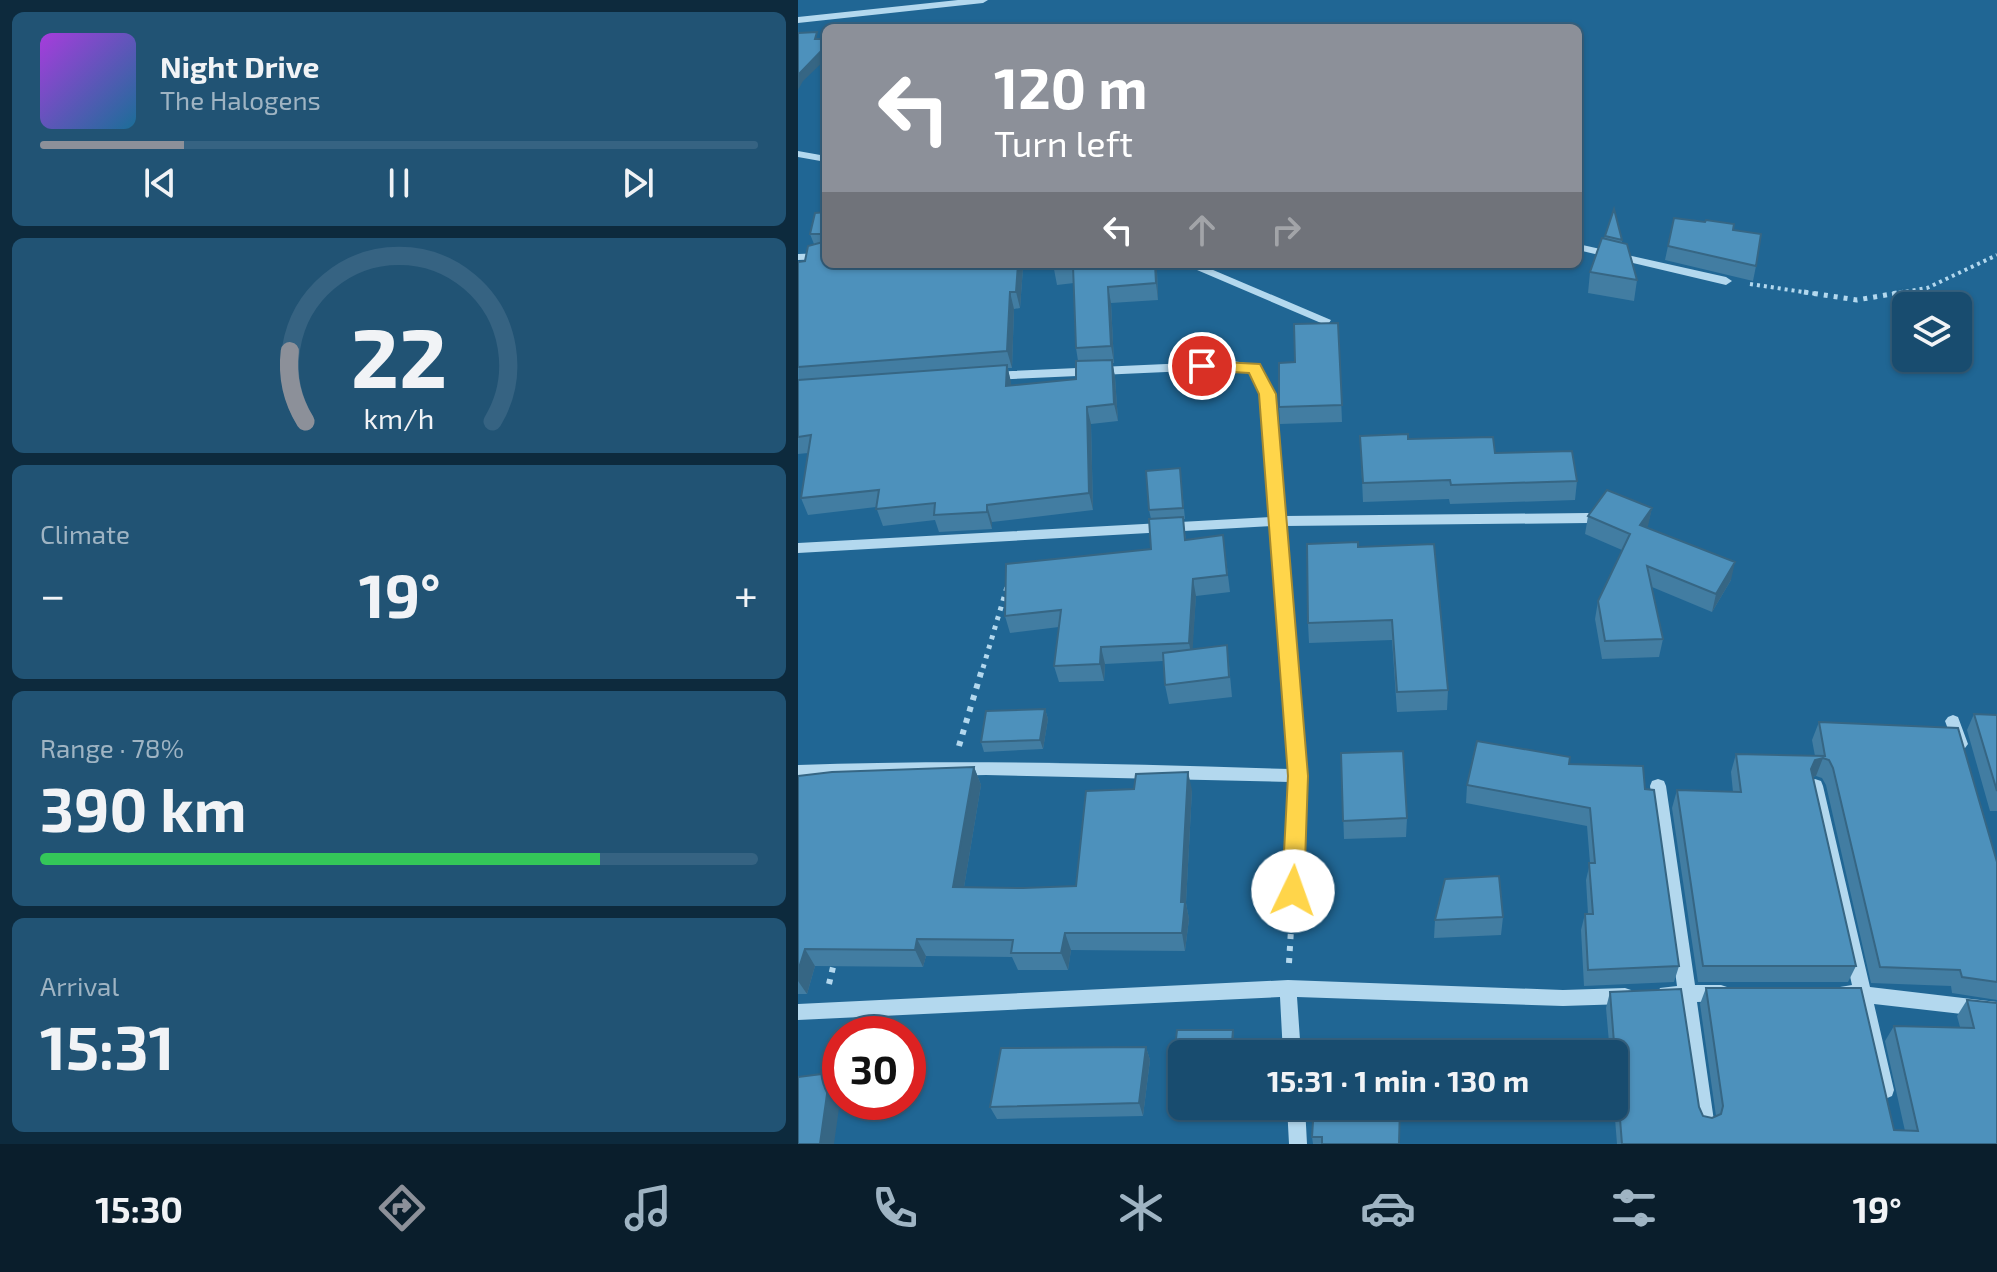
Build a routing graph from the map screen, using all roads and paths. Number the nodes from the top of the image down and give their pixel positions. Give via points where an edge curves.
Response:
1 (983, 0) edge
2 (798, 20) edge
3 (798, 154) edge
4 (822, 158) edge
5 (1582, 248) edge
6 (1997, 255) edge
7 (822, 256) edge
8 (798, 257) edge
9 (1199, 268) edge
10 (1726, 281) joint
11 (1325, 320) edge
12 (978, 377) edge
13 (1588, 518) edge
14 (1278, 521) junction
15 (1021, 536) junction
16 (798, 548) edge
17 (1953, 721) dead end
18 (1965, 763) edge
19 (952, 769) junction
20 (798, 772) edge
21 (1298, 776) junction
22 (1658, 786) dead end
23 (1815, 786) edge
24 (1293, 891) joint
25 (837, 950) edge
26 (1288, 988) junction
27 (1687, 993) junction
28 (1746, 993) edge
29 (1834, 993) edge
30 (1863, 993) junction
31 (822, 1010) junction
32 (1997, 1010) edge
33 (798, 1012) edge
34 (1291, 1040) edge
35 (1890, 1114) edge
36 (1297, 1120) edge
37 (1705, 1121) edge
38 (1298, 1144) edge

1 - 2 street
3 - 4 street
5 - 10 street
6 - 10 path via 1927,288 1857,300
7 - 8 street
9 - 11 street
12 - 14 street via 1254,368 1268,394
13 - 14 street
14 - 15 street
14 - 21 street
15 - 16 street
15 - 19 path
17 - 18 street
19 - 20 street
19 - 21 street
21 - 24 street
22 - 27 street
23 - 30 street
24 - 26 path
25 - 31 path
26 - 27 street via 1563,998
26 - 31 street
26 - 34 street
27 - 28 street
27 - 37 street
29 - 30 street
30 - 32 street
30 - 35 street
31 - 33 street
36 - 38 street

